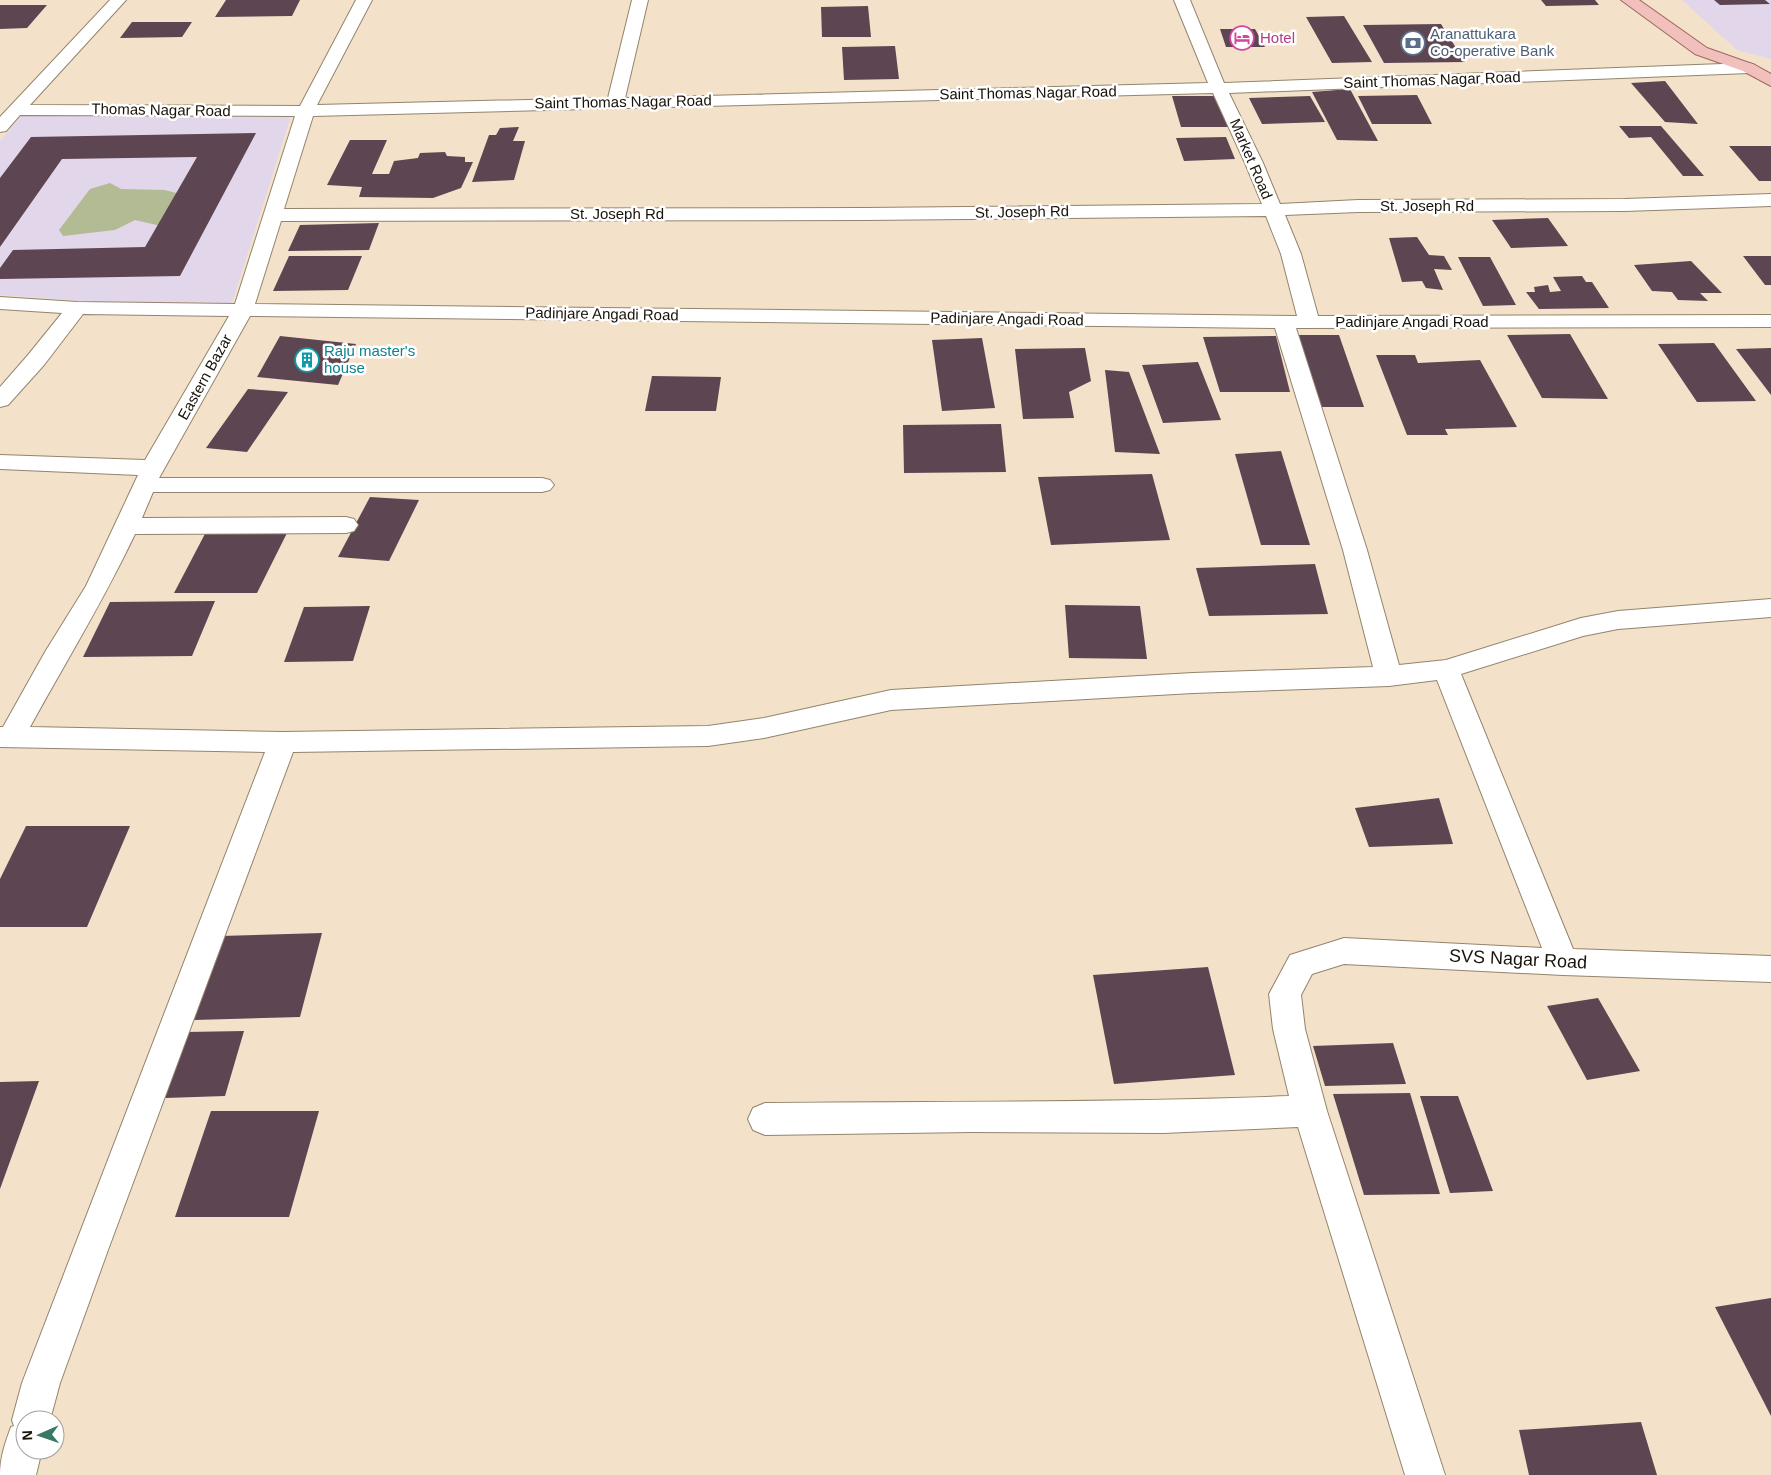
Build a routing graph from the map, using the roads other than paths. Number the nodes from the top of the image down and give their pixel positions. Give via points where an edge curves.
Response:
1 (118, 0) edge
2 (364, 0) edge
3 (640, 0) edge
4 (1182, 0) edge
5 (1629, 0) edge
6 (1771, 67) edge
7 (1748, 68) junction
8 (1771, 81) edge
9 (1220, 88) junction
10 (615, 103) junction
11 (16, 110) junction
12 (306, 110) junction
13 (0, 127) edge
14 (1771, 200) edge
15 (1273, 210) junction
16 (273, 215) junction
17 (0, 303) edge
18 (77, 308) junction
19 (243, 310) junction
20 (1771, 321) edge
21 (1284, 322) junction
22 (1310, 322) junction
23 (0, 400) edge
24 (0, 462) edge
25 (148, 476) junction
26 (542, 485) dead end
27 (346, 525) dead end
28 (127, 526) junction
29 (1771, 608) edge
30 (1446, 670) junction
31 (1389, 676) junction
32 (6, 737) edge
33 (283, 742) junction
34 (1563, 962) junction
35 (1771, 970) edge
36 (1310, 1111) junction
37 (766, 1119) dead end
38 (34, 1410) edge
39 (20, 1460) edge
40 (16, 1475) edge
41 (1425, 1475) edge

1 - 11 street
2 - 12 street, Eastern Bazar
3 - 10 street
4 - 9 street, Market Road
5 - 7 main road via 1701,51
6 - 7 main road
7 - 8 main road
7 - 9 street, Saint Thomas Nagar Road
9 - 10 street, Saint Thomas Nagar Road
9 - 15 street, Market Road
10 - 12 street, Saint Thomas Nagar Road
11 - 12 street, Thomas Nagar Road
11 - 13 street
12 - 16 street, Eastern Bazar
14 - 15 street, St. Joseph Rd
15 - 16 street, St. Joseph Rd
15 - 22 street, Market Road via 1291,254
16 - 19 street, Eastern Bazar
17 - 18 street, Padinjare Angadi Road
18 - 19 street, Padinjare Angadi Road
18 - 23 street
19 - 21 street, Padinjare Angadi Road
19 - 25 street, Eastern Bazar
20 - 22 street, Padinjare Angadi Road
21 - 22 street, Padinjare Angadi Road
21 - 31 street via 1355,550
24 - 25 street
25 - 26 street
25 - 28 street, Eastern Bazar
27 - 28 street
28 - 32 street, Eastern Bazar via 98,586
29 - 30 street via 1618,620 1581,627
30 - 31 street
30 - 34 street
31 - 33 street via 891,700 764,728 708,736
32 - 33 street
33 - 38 street via 86,1259
34 - 35 street, SVS Nagar Road
34 - 36 street, SVS Nagar Road via 1344,950 1301,964 1285,994 1289,1028
36 - 37 street via 1163,1117
36 - 41 street
39 - 40 street

